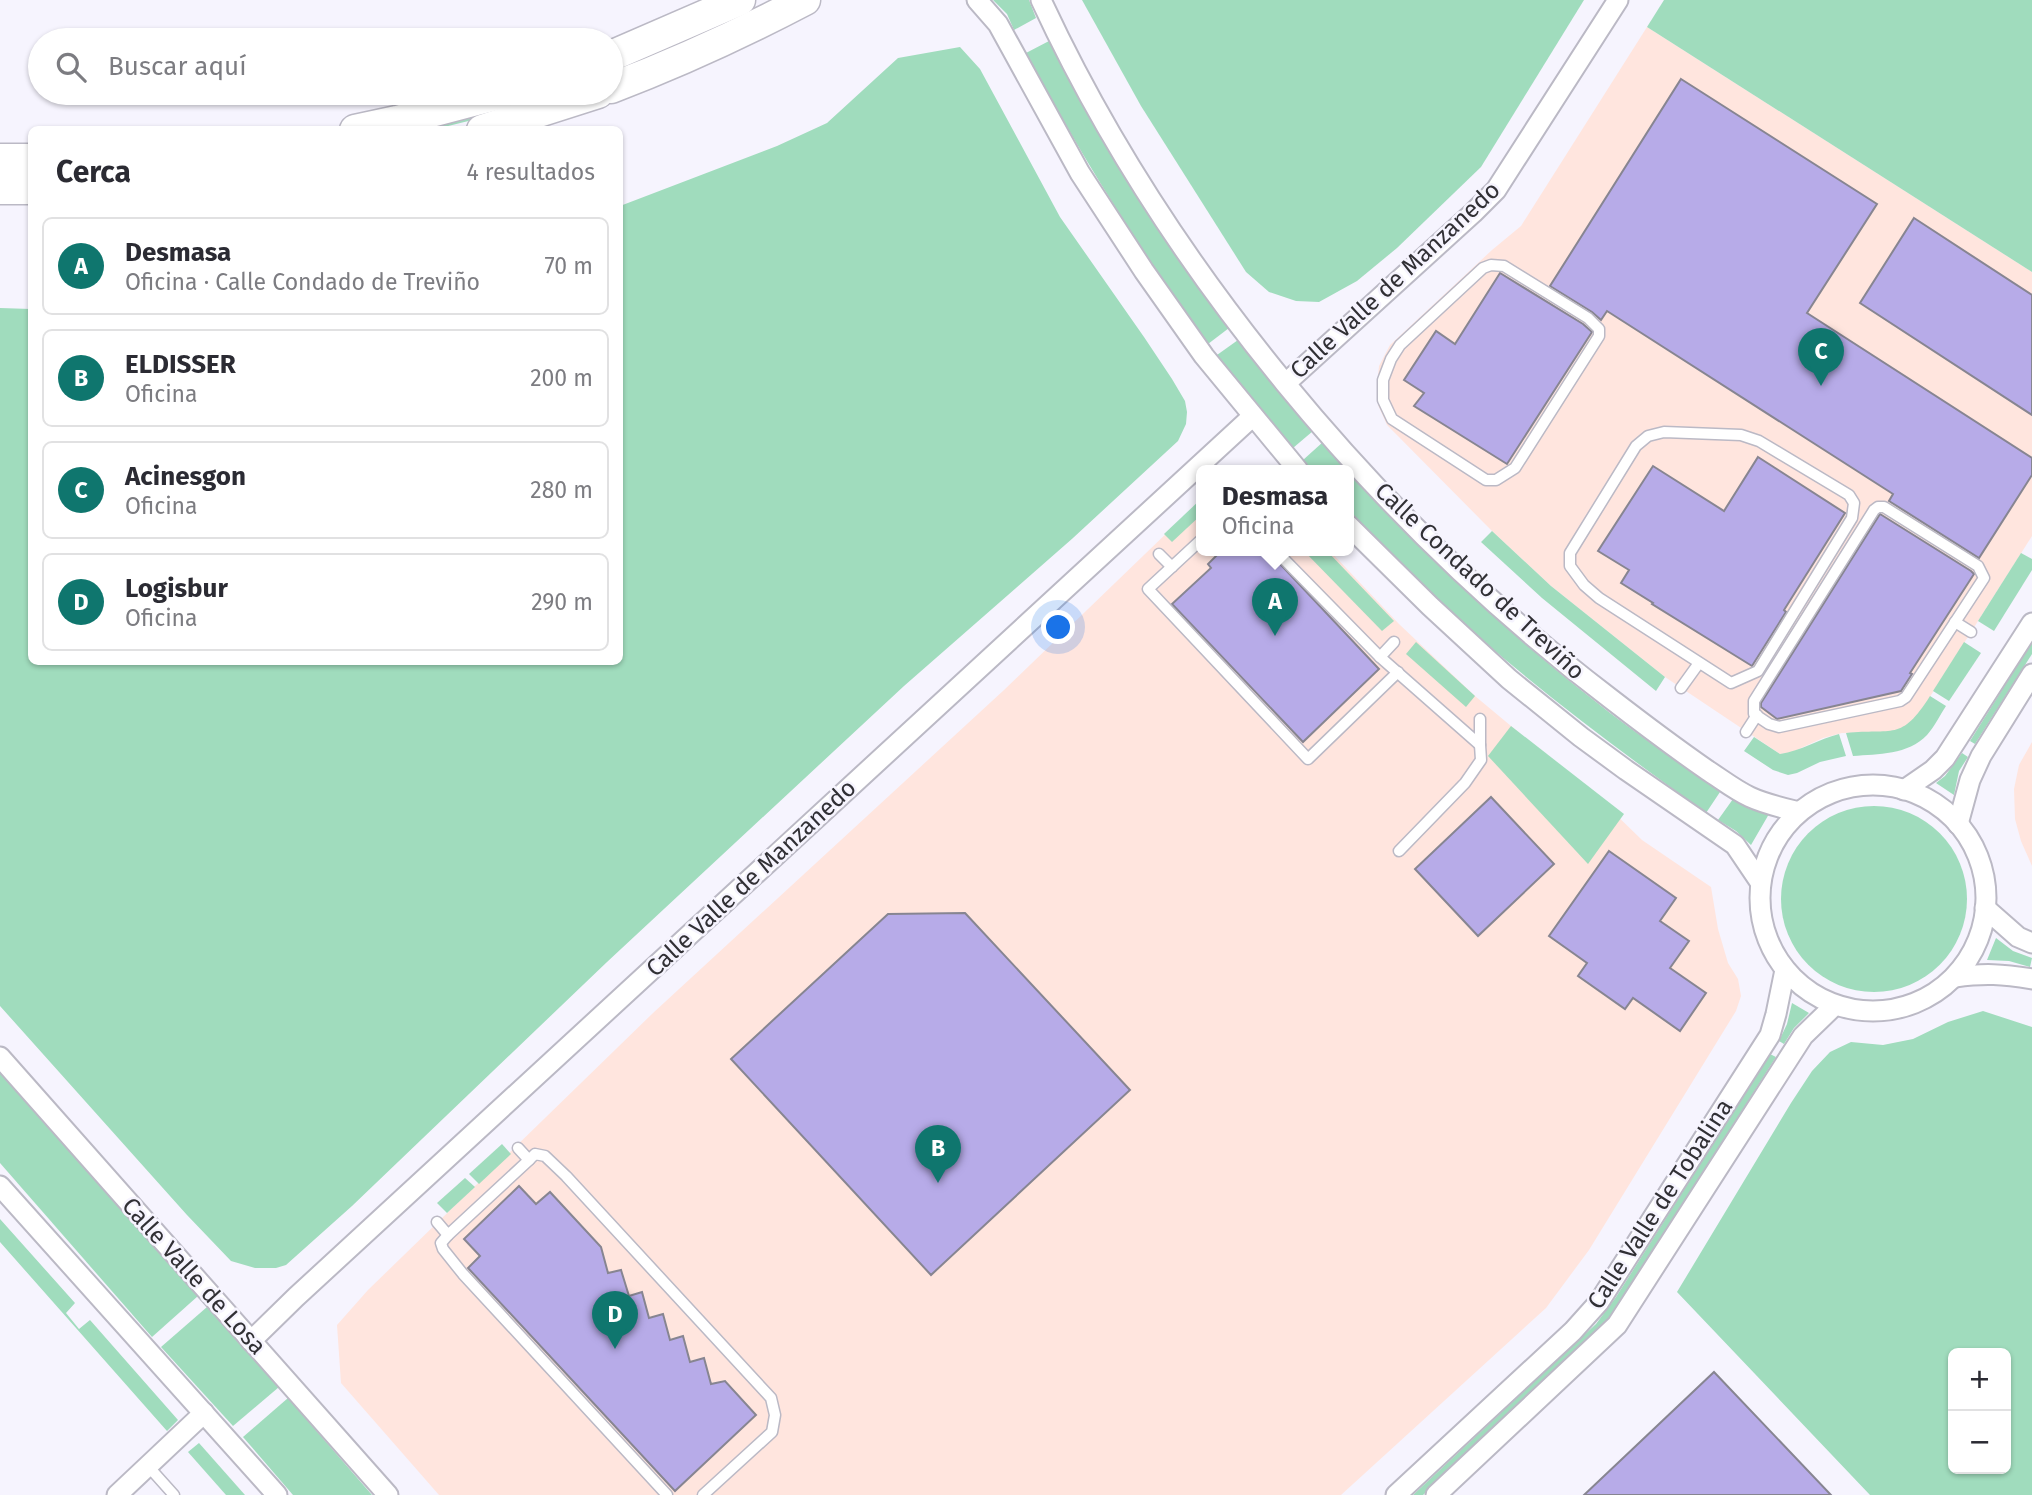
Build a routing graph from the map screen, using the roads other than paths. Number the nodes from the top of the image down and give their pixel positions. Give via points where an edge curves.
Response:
1 (740, 0) edge
2 (805, 0) edge
3 (977, 0) edge
4 (1041, 0) edge
5 (1618, 0) edge
6 (623, 51) edge
7 (623, 84) edge
8 (458, 105) edge
9 (560, 105) edge
10 (374, 126) edge
11 (495, 126) edge
12 (0, 159) edge
13 (28, 159) edge
14 (0, 189) edge
15 (28, 189) edge
16 (1465, 279) joint
17 (1286, 383) junction
18 (1253, 416) junction
19 (1200, 465) edge
20 (1294, 465) edge
21 (1196, 468) edge
22 (1354, 530) edge
23 (1196, 545) edge
24 (1159, 554) dead end
25 (1281, 556) edge
26 (1172, 567) junction
27 (1955, 622) junction
28 (2032, 623) edge
29 (1971, 632) dead end
30 (1394, 642) dead end
31 (1380, 657) junction
32 (1699, 663) junction
33 (1398, 672) junction
34 (2032, 674) edge
35 (1681, 688) dead end
36 (1757, 716) junction
37 (1480, 719) dead end
38 (1746, 732) dead end
39 (1480, 745) junction
40 (1904, 790) junction
41 (1799, 812) junction
42 (1958, 824) junction
43 (1399, 851) dead end
44 (1760, 882) junction
45 (1985, 908) junction
46 (2032, 943) edge
47 (1785, 970) junction
48 (1955, 977) junction
49 (2032, 979) edge
50 (1835, 1005) junction
51 (0, 1057) edge
52 (518, 1148) dead end
53 (529, 1160) junction
54 (0, 1186) edge
55 (437, 1222) dead end
56 (448, 1235) junction
57 (251, 1341) junction
58 (204, 1413) junction
59 (148, 1465) junction
60 (117, 1495) edge
61 (174, 1495) edge
62 (277, 1495) edge
63 (388, 1495) edge
64 (667, 1495) edge
65 (703, 1495) edge
66 (1396, 1495) edge
67 (1436, 1495) edge

1 - 6 main road
2 - 7 main road
3 - 18 street via 998,24 1107,216 1204,356
4 - 17 street, Calle Condado de Treviño via 1139,179 1186,252
5 - 17 street, Calle Valle de Manzanedo via 1496,190
8 - 10 main road
9 - 11 main road
12 - 13 main road
14 - 15 main road
16 - 16 lane via 1400,345 1383,380 1383,400 1392,419 1486,480 1496,480 1515,468 1599,336 1599,329 1504,266 1491,265
17 - 41 street, Calle Condado de Treviño via 1400,512 1579,675 1731,787 1755,800
18 - 19 street, Calle Valle de Manzanedo
18 - 20 street
21 - 57 street, Calle Valle de Manzanedo
22 - 44 street, Calle Condado de Treviño via 1509,679 1608,757 1735,845
23 - 26 lane
24 - 26 lane
25 - 31 lane
26 - 33 lane via 1148,589 1308,759
27 - 29 lane
27 - 36 lane via 1900,701 1779,726
27 - 36 lane via 1984,578 1978,566 1884,507 1878,508 1754,701
28 - 40 street via 1945,758
30 - 31 lane
31 - 33 lane
32 - 32 lane via 1599,598 1570,566 1570,553 1636,446 1648,436 1664,432 1741,435 1759,441 1849,495 1854,503 1852,518 1758,671 1731,683
32 - 35 lane
33 - 39 lane
34 - 42 street via 1981,756
36 - 38 lane
37 - 39 lane
39 - 43 lane via 1481,760 1465,783
40 - 41 street via 1856,786 1826,795
40 - 42 street via 1924,798
41 - 44 street via 1780,832
42 - 45 street via 1982,872
44 - 47 street via 1760,913 1769,943
45 - 46 street via 2018,937
45 - 48 street via 1981,933
47 - 50 street via 1808,991
47 - 66 street, Calle Valle de Tobalina via 1765,1043 1599,1302
48 - 49 street via 1986,973
48 - 50 street via 1903,1007 1867,1011
50 - 67 street, Calle Valle de Tobalina via 1803,1036 1617,1325
51 - 57 street, Calle Valle de Losa
52 - 53 lane
53 - 56 lane
53 - 65 lane via 535,1154 545,1156 566,1176 771,1398 772,1432
54 - 58 street
55 - 56 lane
56 - 64 lane via 441,1242 443,1250 463,1274
57 - 63 street, Calle Valle de Losa
58 - 59 street
58 - 62 street
59 - 60 street
59 - 61 lane

